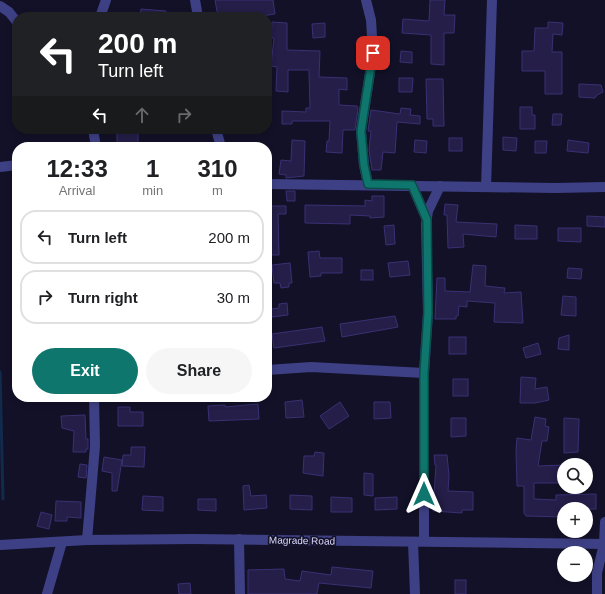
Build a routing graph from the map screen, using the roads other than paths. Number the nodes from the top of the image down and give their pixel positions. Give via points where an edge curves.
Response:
1 (106, 0) edge
2 (195, 0) edge
3 (366, 0) edge
4 (492, 0) edge
5 (0, 6) edge
6 (102, 12) edge
7 (197, 12) edge
8 (12, 16) edge
9 (12, 166) edge
10 (0, 167) edge
11 (272, 184) edge
12 (368, 184) junction
13 (412, 185) junction
14 (440, 186) junction
15 (486, 187) junction
16 (605, 187) edge
17 (427, 220) junction
18 (272, 370) edge
19 (424, 373) junction
20 (94, 402) edge
21 (605, 522) edge
22 (239, 539) junction
23 (87, 540) junction
24 (424, 541) junction
25 (62, 542) junction
26 (413, 542) junction
27 (605, 544) edge
28 (0, 546) edge
29 (46, 594) edge
30 (240, 594) edge
31 (415, 594) edge
32 (597, 594) edge

1 - 6 street
2 - 7 street
3 - 12 street via 371,20 373,53 361,131
4 - 15 street
5 - 8 street
9 - 10 street
11 - 12 street
12 - 13 street
13 - 14 street
13 - 17 street
14 - 15 street
14 - 17 street via 428,211
15 - 16 street
17 - 19 street via 428,313
18 - 19 street via 311,366
19 - 24 street
20 - 23 street via 94,446
21 - 27 street
22 - 23 street, Magrade Road
22 - 26 street, Magrade Road
22 - 30 street
23 - 25 street, Magrade Road
24 - 26 street, Magrade Road
24 - 27 street, Magrade Road
25 - 28 street, Magrade Road
25 - 29 street
26 - 31 street
27 - 32 street via 597,572

